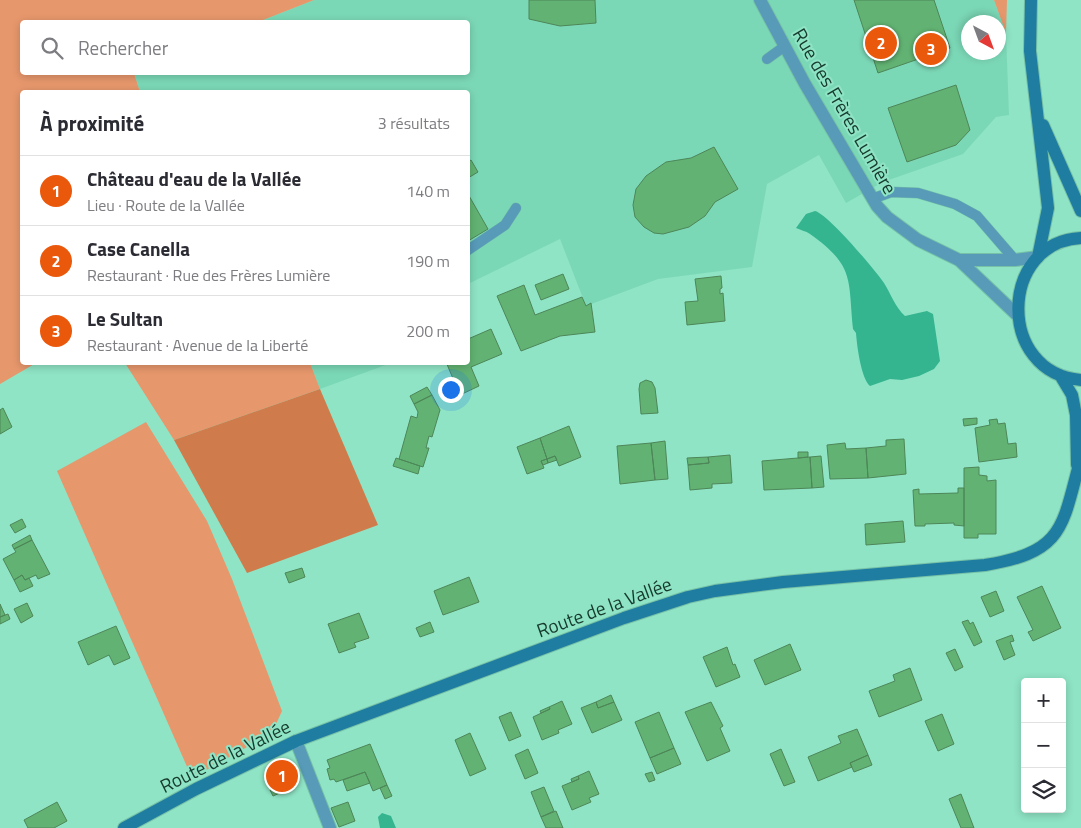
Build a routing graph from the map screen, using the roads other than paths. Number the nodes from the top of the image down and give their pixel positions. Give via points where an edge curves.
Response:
1 (760, 0) edge
2 (1031, 0) edge
3 (785, 46) junction
4 (767, 59) dead end
5 (1038, 114) junction
6 (872, 198) junction
7 (516, 208) dead end
8 (1081, 211) edge
9 (1081, 238) edge
10 (470, 249) edge
11 (1038, 257) junction
12 (959, 260) junction
13 (1015, 260) junction
14 (1017, 315) junction
15 (1060, 375) junction
16 (1081, 380) edge
17 (1081, 457) edge
18 (1077, 472) junction
19 (296, 741) junction
20 (124, 828) edge
21 (330, 828) edge

1 - 3 street, Rue des Frères Lumière
2 - 5 street via 1030,50
3 - 4 lane
3 - 6 street, Rue des Frères Lumière
5 - 8 street
5 - 11 street via 1048,208
6 - 12 street, Rue des Frères Lumière via 903,230
6 - 13 lane via 891,192 918,193 955,204 977,216
7 - 10 lane via 505,225
9 - 11 street via 1056,245
11 - 13 street, Rue des Frères Lumière
11 - 14 street via 1018,294
12 - 13 street, Rue des Frères Lumière
12 - 14 street, Rue des Frères Lumière
14 - 15 street via 1021,334 1030,351
15 - 16 street
15 - 18 street, Route de la Vallée via 1072,395 1076,415
17 - 18 street, Route de la Vallée
18 - 19 street, Route de la Vallée via 1067,513 1059,530 1034,553 1014,560 764,584 688,597
19 - 20 street, Route de la Vallée via 196,788
19 - 21 street

